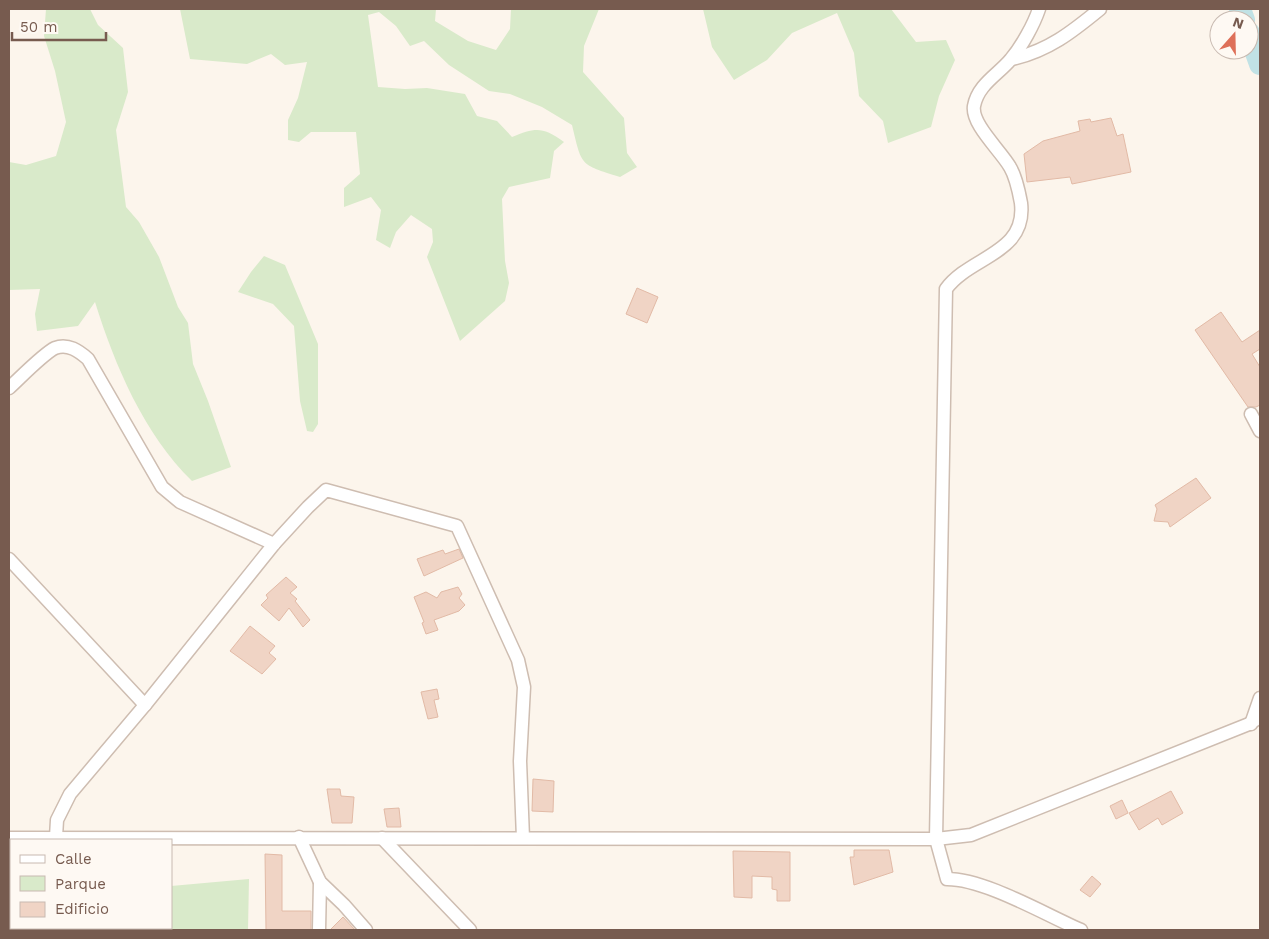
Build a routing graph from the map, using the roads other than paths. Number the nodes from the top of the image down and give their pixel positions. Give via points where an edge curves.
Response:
1 (1039, 9) edge
2 (1100, 9) edge
3 (1012, 59) junction
4 (9, 388) edge
5 (1251, 414) dead end
6 (1260, 431) edge
7 (274, 544) junction
8 (9, 559) edge
9 (1260, 698) edge
10 (145, 705) junction
11 (1260, 717) edge
12 (1255, 724) edge
13 (56, 837) junction
14 (9, 838) edge
15 (299, 838) junction
16 (382, 838) junction
17 (523, 838) junction
18 (936, 839) junction
19 (320, 882) junction
20 (319, 930) edge
21 (366, 930) edge
22 (470, 930) edge
23 (1080, 930) edge

1 - 3 street
2 - 3 street via 1052,45
3 - 18 street via 990,78 974,106 976,120 1011,168 1021,205 1020,227 1008,245 954,278 946,289
4 - 7 street via 56,348 74,348 88,359 162,487 180,502
5 - 6 street
7 - 10 street
7 - 17 street via 326,490 457,526 518,660 524,688 520,761
8 - 10 street
9 - 12 street
10 - 13 street via 70,794 57,820
11 - 12 street
12 - 18 street via 971,835
13 - 14 street
13 - 15 street
15 - 16 street
15 - 19 street
16 - 17 street
16 - 22 street
17 - 18 street
18 - 23 street via 947,879 959,879 988,888
19 - 20 street
19 - 21 street

